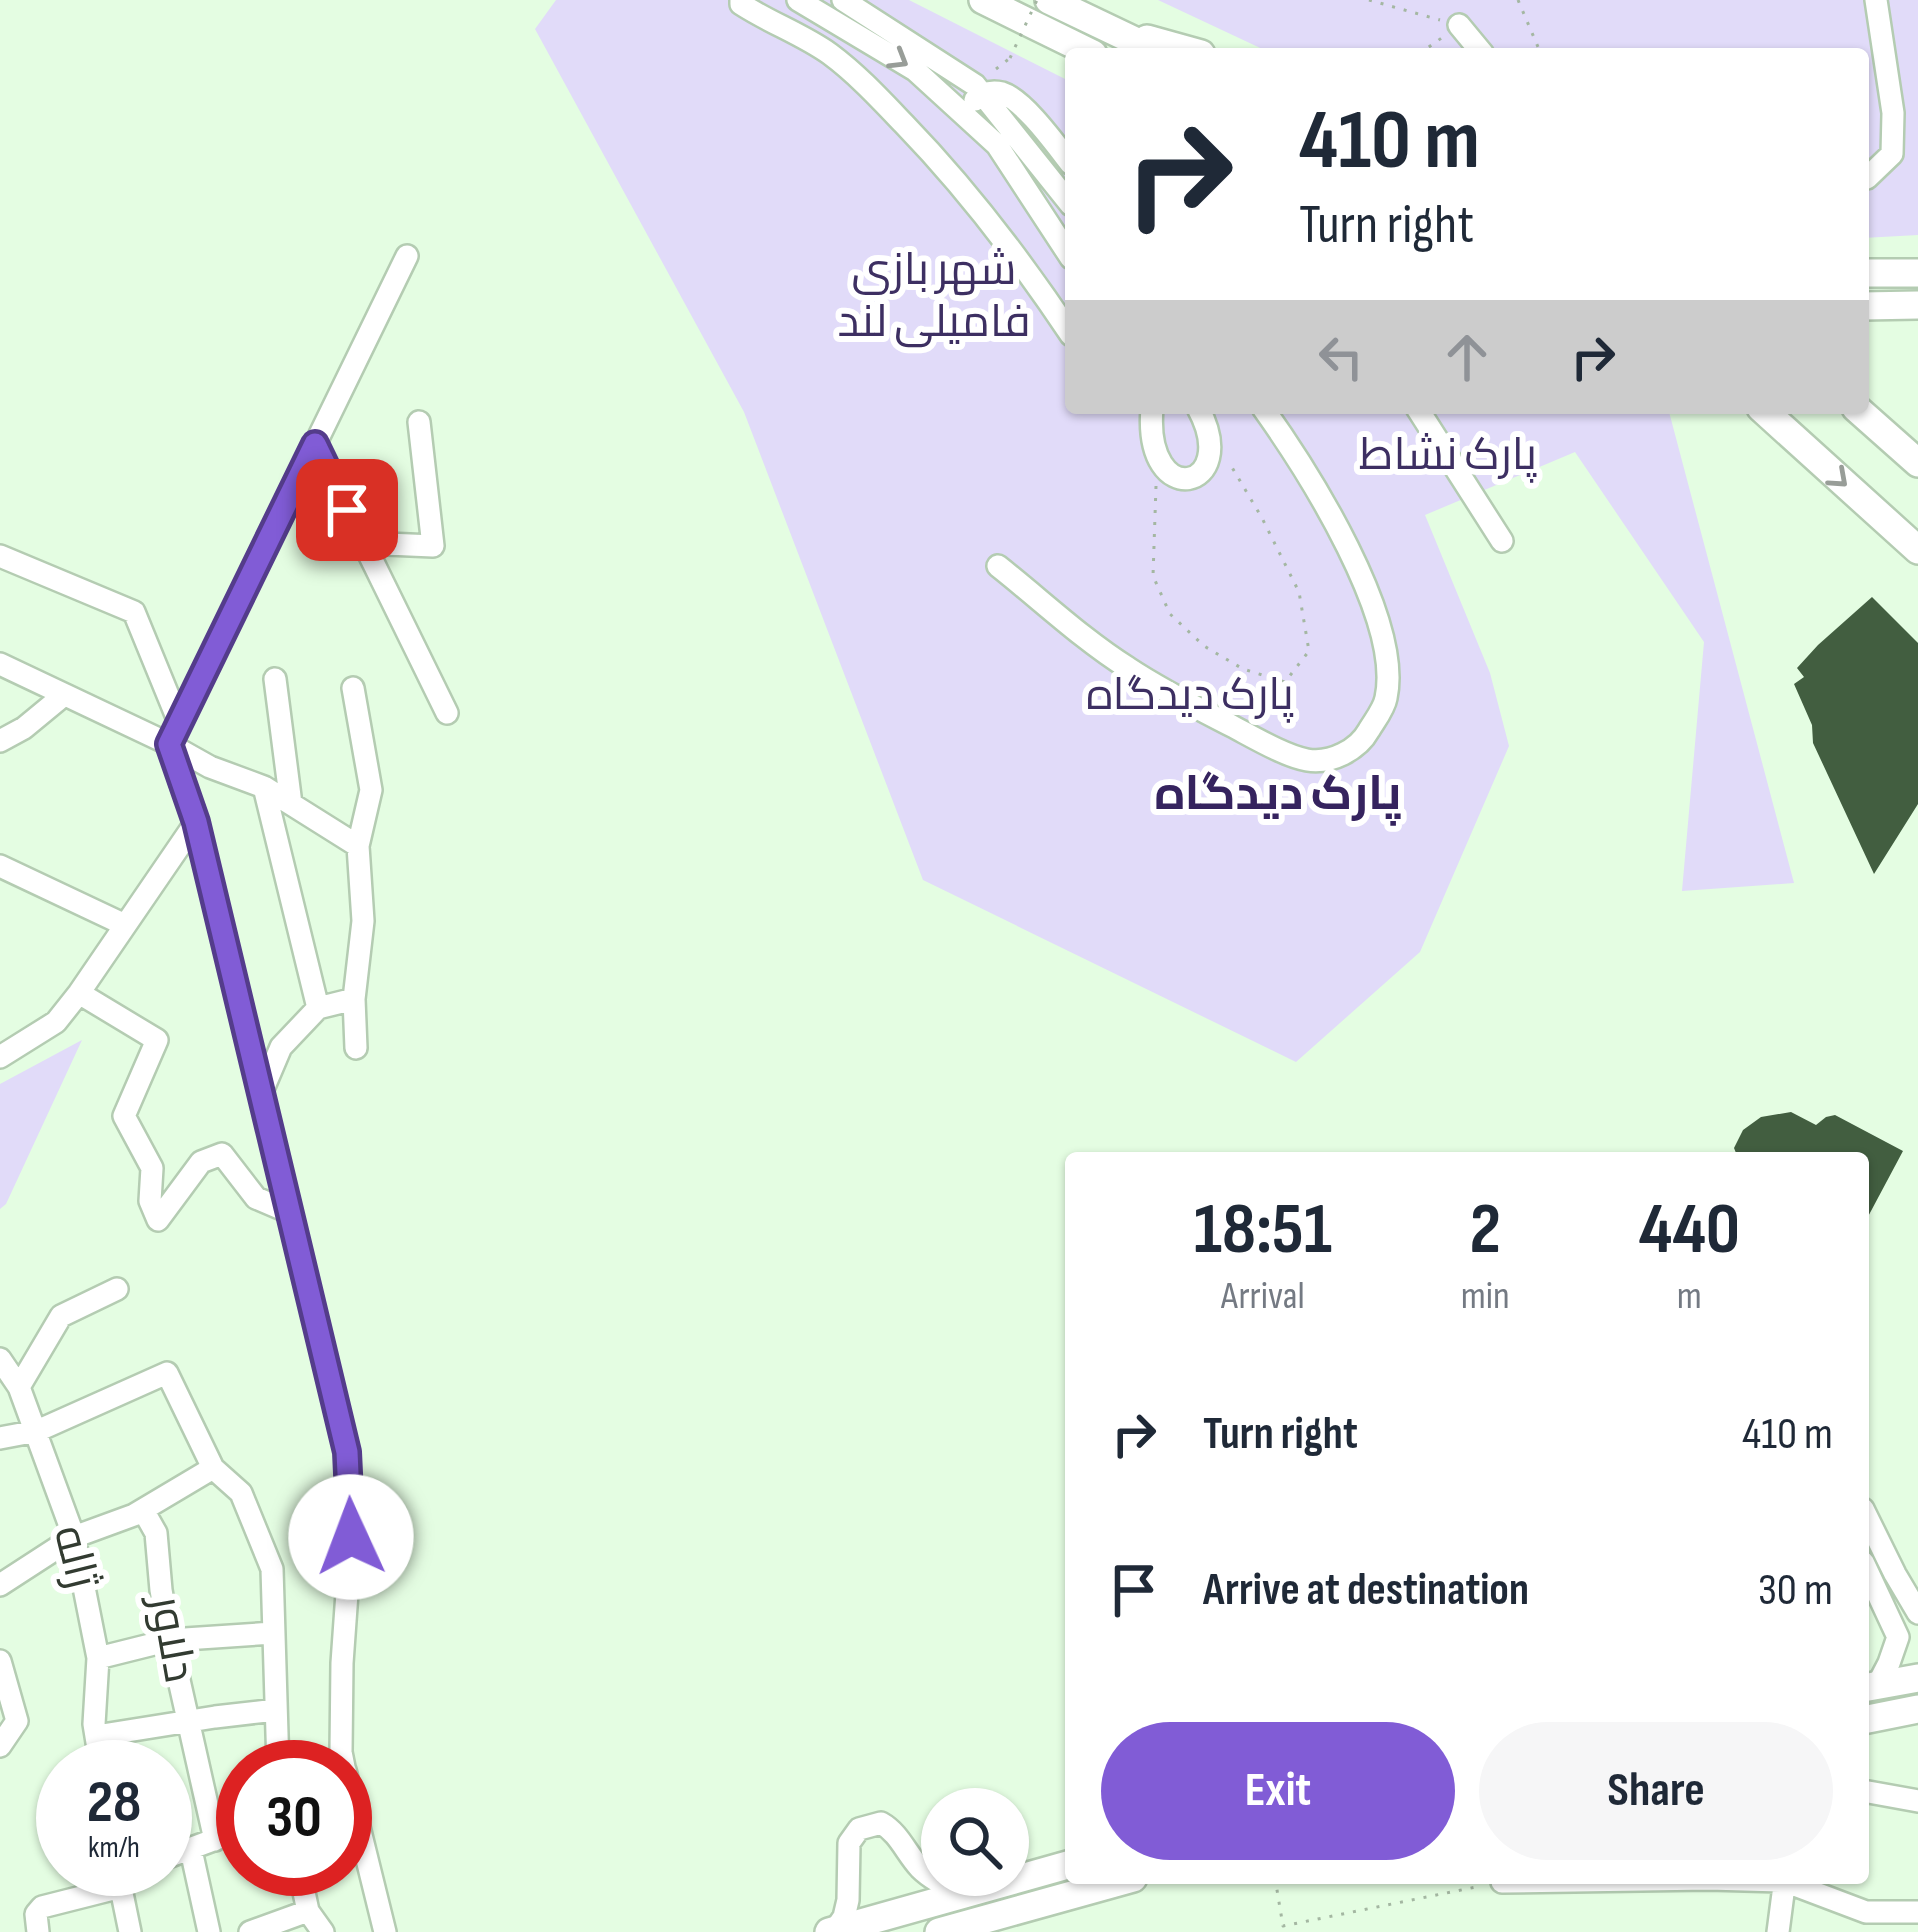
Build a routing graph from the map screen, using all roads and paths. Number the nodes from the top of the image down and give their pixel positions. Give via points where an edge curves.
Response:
1 (741, 0) edge
2 (798, 0) edge
3 (843, 0) edge
4 (982, 0) edge
5 (1037, 0) edge
6 (1049, 0) edge
7 (1369, 0) edge
8 (1517, 0) edge
9 (1876, 0) edge
10 (1459, 25) junction
11 (1109, 28) junction
12 (1081, 48) edge
13 (1150, 48) edge
14 (1180, 48) edge
15 (1427, 48) edge
16 (1478, 48) edge
17 (1538, 48) edge
18 (1010, 58) dead end
19 (982, 94) junction
20 (960, 111) junction
21 (1065, 157) edge
22 (1869, 176) edge
23 (1065, 198) edge
24 (1065, 249) edge
25 (407, 256) dead end
26 (1869, 273) edge
27 (1918, 273) edge
28 (1918, 305) edge
29 (1869, 306) edge
30 (1065, 326) edge
31 (1151, 414) edge
32 (1201, 414) edge
33 (1267, 414) edge
34 (1421, 414) edge
35 (1768, 414) edge
36 (1863, 414) edge
37 (419, 422) dead end
38 (315, 444) junction
39 (1156, 454) junction
40 (1918, 464) edge
41 (1231, 465) dead end
42 (1502, 541) dead end
43 (364, 543) junction
44 (1918, 550) edge
45 (0, 556) edge
46 (998, 566) dead end
47 (0, 664) edge
48 (275, 679) dead end
49 (352, 688) dead end
50 (64, 694) junction
51 (447, 713) dead end
52 (179, 722) junction
53 (0, 741) edge
54 (169, 744) junction
55 (264, 787) junction
56 (291, 804) junction
57 (196, 822) junction
58 (358, 846) junction
59 (0, 866) edge
60 (125, 925) junction
61 (79, 993) junction
62 (353, 999) junction
63 (318, 1008) junction
64 (356, 1048) dead end
65 (0, 1057) edge
66 (261, 1094) junction
67 (290, 1212) junction
68 (118, 1289) dead end
69 (0, 1360) edge
70 (9, 1389) edge
71 (36, 1432) junction
72 (0, 1438) edge
73 (213, 1468) junction
74 (142, 1510) junction
75 (1869, 1521) edge
76 (74, 1537) junction
77 (1869, 1575) edge
78 (0, 1585) edge
79 (1918, 1612) edge
80 (273, 1633) junction
81 (170, 1640) junction
82 (98, 1658) junction
83 (0, 1661) edge
84 (1918, 1678) edge
85 (1870, 1687) edge
86 (1918, 1709) edge
87 (276, 1710) junction
88 (1869, 1719) edge
89 (188, 1722) junction
90 (96, 1736) junction
91 (97, 1740) edge
92 (277, 1740) edge
93 (341, 1740) edge
94 (0, 1746) edge
95 (1869, 1792) edge
96 (1918, 1801) edge
97 (215, 1840) joint
98 (192, 1850) edge
99 (192, 1855) edge
100 (1065, 1866) edge
101 (921, 1869) edge
102 (1029, 1875) edge
103 (372, 1879) edge
104 (1111, 1884) edge
105 (1276, 1884) edge
106 (1492, 1884) edge
107 (1784, 1884) edge
108 (1795, 1884) edge
109 (68, 1896) edge
110 (124, 1896) edge
111 (305, 1896) edge
112 (952, 1896) edge
113 (308, 1911) junction
114 (1918, 1912) edge
115 (832, 1931) edge
116 (38, 1932) edge
117 (130, 1932) edge
118 (209, 1932) edge
119 (250, 1932) edge
120 (323, 1932) edge
121 (385, 1932) edge
122 (939, 1932) edge
123 (1778, 1932) edge

1 - 30 street via 830,54 876,95 955,177
2 -> 20 street via 915,70
3 - 19 street
4 - 12 main road
5 - 18 path, bridge
6 - 11 main road
7 - 10 path
8 - 17 path
9 - 22 street via 1892,154
10 - 15 path
10 - 16 street
11 - 13 main road
11 - 14 main road
19 - 20 street
19 - 21 street via 1008,95
19 - 23 street
20 - 24 street via 997,145
25 - 38 street
26 - 27 main road
28 - 29 main road
31 - 39 street
32 - 39 street via 1211,453 1196,477 1167,474
33 - 46 street via 1367,585 1382,633 1386,701 1364,739 1335,759 1308,760 1255,739 1144,678
34 - 42 street
35 -> 44 main road
36 - 40 main road
37 - 43 street via 433,546
38 - 43 street
38 - 52 street
39 - 41 path via 1153,576 1170,614 1204,646 1285,682 1310,651 1299,592
43 - 51 street
45 - 52 street via 134,613
47 - 50 street
48 - 56 street
49 - 58 street via 371,790
50 - 53 street
50 - 54 street
52 - 54 street
54 - 55 street
54 - 57 street
55 - 56 street
55 - 63 street
56 - 58 street
57 - 60 street
57 - 66 street
58 - 62 street via 364,921
59 - 60 street
60 - 61 street
61 - 65 street via 56,1022
61 - 67 street via 157,1040 124,1116 152,1168 158,1220 201,1162 222,1154 256,1198
62 - 63 street
62 - 64 street
63 - 66 street via 281,1047
66 - 67 street
67 - 93 street via 347,1452
68 - 70 street via 61,1316
69 - 70 street, ژاله
70 - 71 street, ژاله
71 - 72 street
71 - 73 street via 167,1373
71 - 76 street, ژاله
73 - 74 street
73 - 80 street via 241,1493 272,1570
74 - 76 street
74 - 81 street, دلاور via 156,1533
75 - 79 street
76 - 78 street
76 - 82 street, ژاله
77 - 85 street via 1898,1637
80 - 81 street
80 - 87 street
81 - 82 street
81 - 89 street, دلاور
82 - 90 street, ژاله
83 - 94 street via 17,1721
84 - 85 main road
86 - 88 main road
87 - 89 street
87 - 92 street
89 - 90 street
89 - 97 street, دلاور
90 - 91 street, ژاله
95 - 96 street
97 - 98 street
99 - 118 street
100 - 102 main road
101 - 115 street via 892,1829 860,1829 849,1843 844,1917
103 - 121 street
104 - 122 main road
105 - 106 path via 1283,1926
107 - 123 street
108 - 114 street via 1865,1912
109 - 116 street via 36,1914
110 - 117 street
111 - 113 street
112 - 115 main road
113 - 119 street
113 - 120 street

